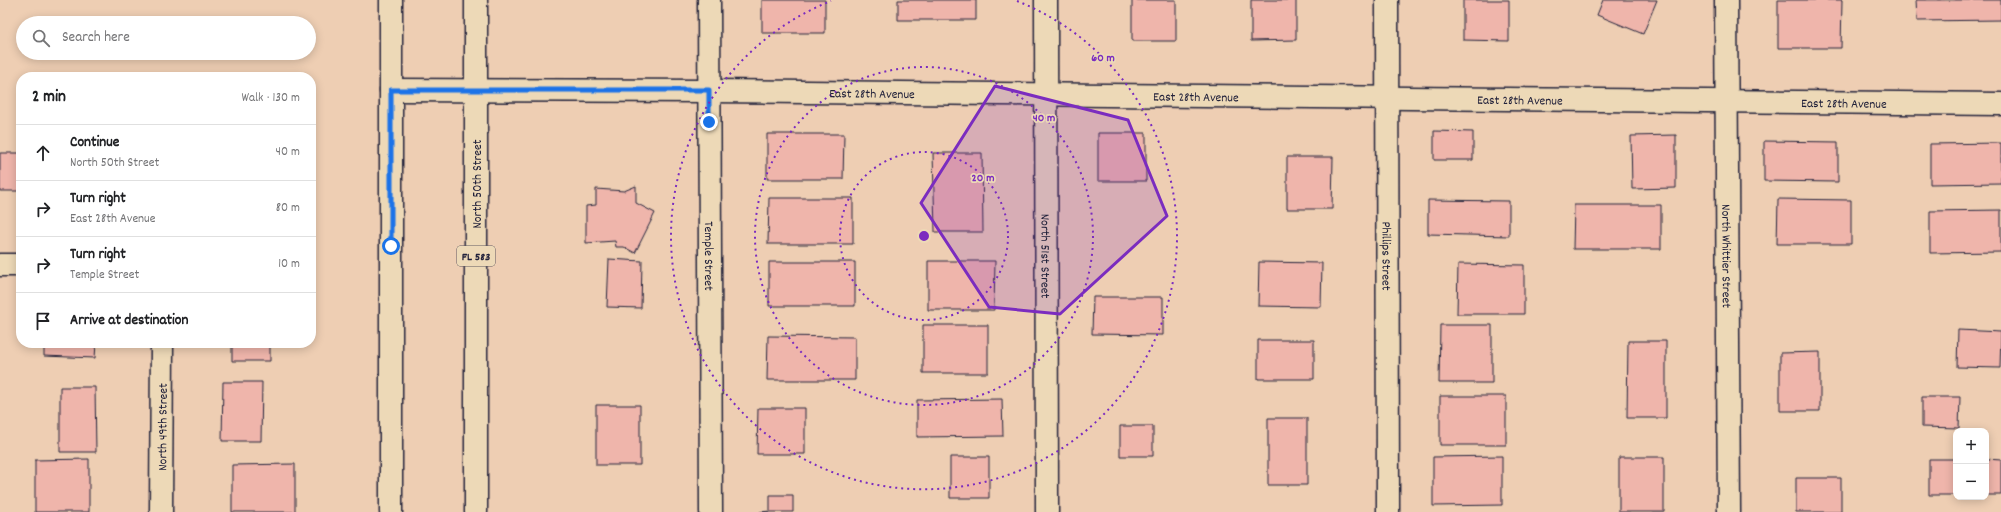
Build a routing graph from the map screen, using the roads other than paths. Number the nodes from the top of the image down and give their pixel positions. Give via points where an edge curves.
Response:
1 (391, 0) edge
2 (476, 0) edge
3 (709, 0) edge
4 (1046, 0) edge
5 (1387, 0) edge
6 (1726, 0) edge
7 (391, 90) junction
8 (476, 90) junction
9 (709, 90) junction
10 (1046, 94) junction
11 (1387, 98) junction
12 (1727, 101) junction
13 (2001, 104) edge
14 (0, 265) edge
15 (16, 265) edge
16 (162, 348) edge
17 (161, 512) edge
18 (392, 512) edge
19 (476, 512) edge
20 (711, 512) edge
21 (1047, 512) edge
22 (1388, 512) edge
23 (1729, 512) edge

1 - 7 street
2 - 8 street, North 50th Street / FL 583
3 - 9 street, Temple Street
4 - 10 street, North 51st Street
5 - 11 street, Phillips Street
6 - 12 street, North Whittier Street
7 - 8 street, East 28th Avenue
7 - 18 street
8 - 9 street, East 28th Avenue
8 - 19 street, North 50th Street / FL 583
9 - 10 street, East 28th Avenue
9 - 20 street, Temple Street
10 - 11 street, East 28th Avenue
10 - 21 street, North 51st Street
11 - 12 street, East 28th Avenue
11 - 22 street, Phillips Street
12 - 13 street, East 28th Avenue
12 - 23 street, North Whittier Street
14 - 15 street
16 - 17 street, North 49th Street

